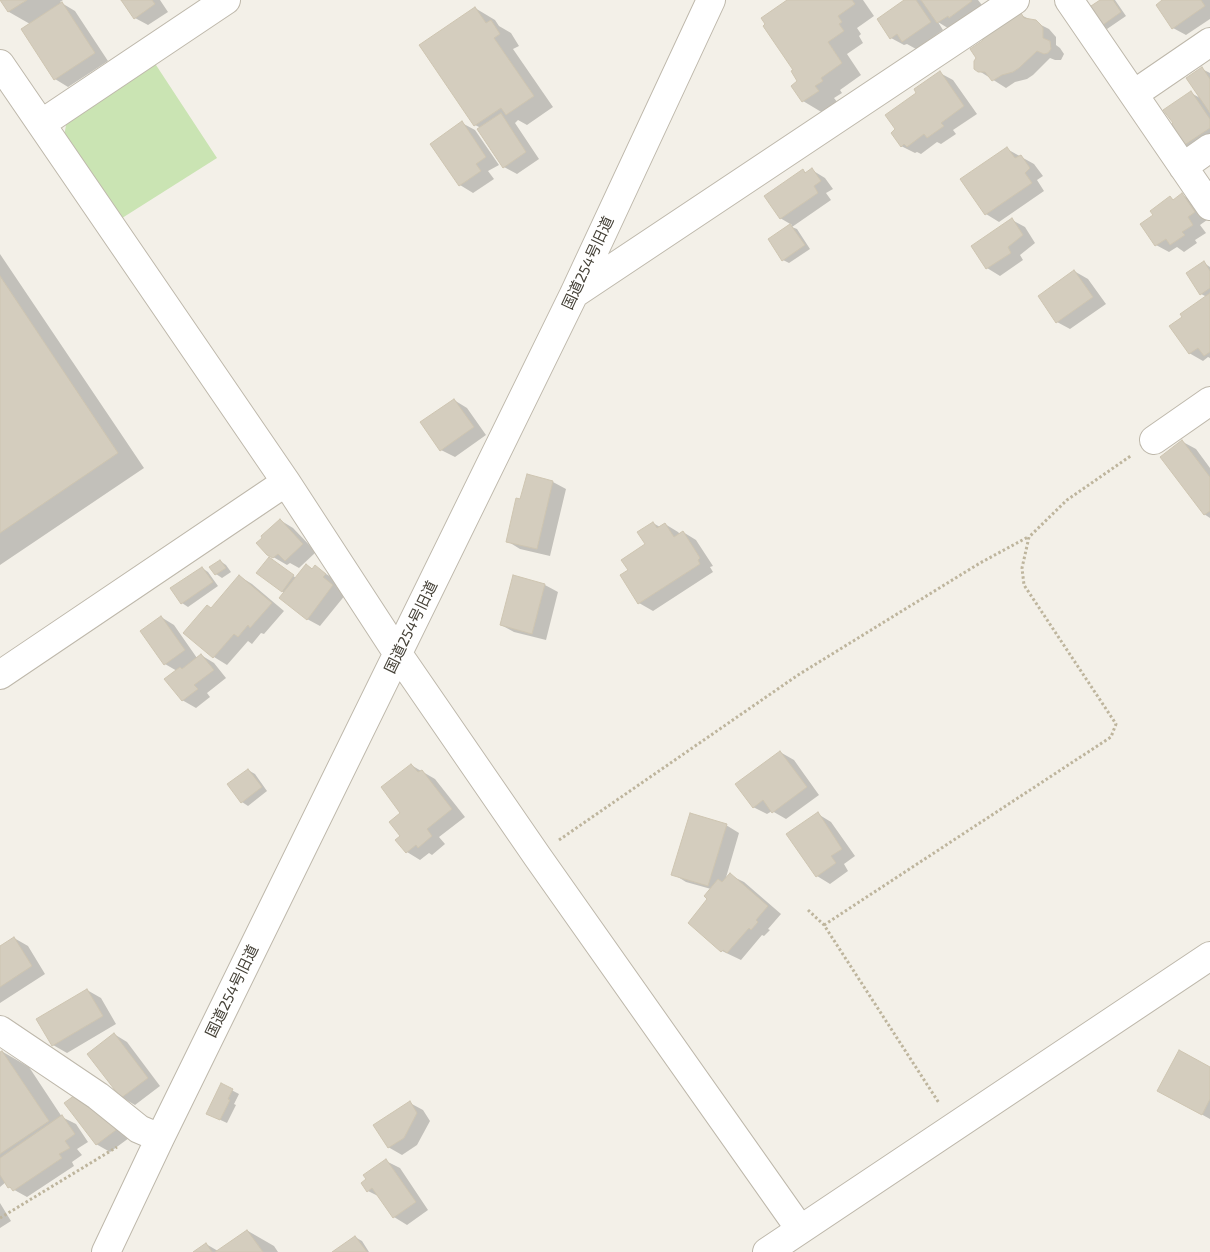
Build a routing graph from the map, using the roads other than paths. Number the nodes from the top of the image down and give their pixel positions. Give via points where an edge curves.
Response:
1 (226, 0) edge
2 (711, 0) edge
3 (1015, 0) edge
4 (1069, 0) edge
5 (1210, 42) edge
6 (0, 64) edge
7 (1134, 94) junction
8 (41, 124) junction
9 (1210, 148) edge
10 (1183, 167) junction
11 (1210, 206) edge
12 (574, 294) junction
13 (1210, 401) edge
14 (1154, 440) road end
15 (286, 482) junction
16 (398, 654) junction
17 (0, 675) edge
18 (1210, 956) edge
19 (0, 1030) edge
20 (149, 1133) junction
21 (800, 1230) junction
22 (106, 1252) edge
23 (767, 1252) edge

1 - 8 street
2 - 12 street, 国道254号旧道
3 - 12 street
4 - 7 street
5 - 7 street
6 - 8 street
7 - 10 street
8 - 15 street
9 - 10 street
10 - 11 street
12 - 16 street, 国道254号旧道
13 - 14 street
15 - 16 street
15 - 17 street
16 - 20 street, 国道254号旧道
16 - 21 street
18 - 21 street
19 - 20 street
20 - 22 street, 国道254号旧道
21 - 23 street

